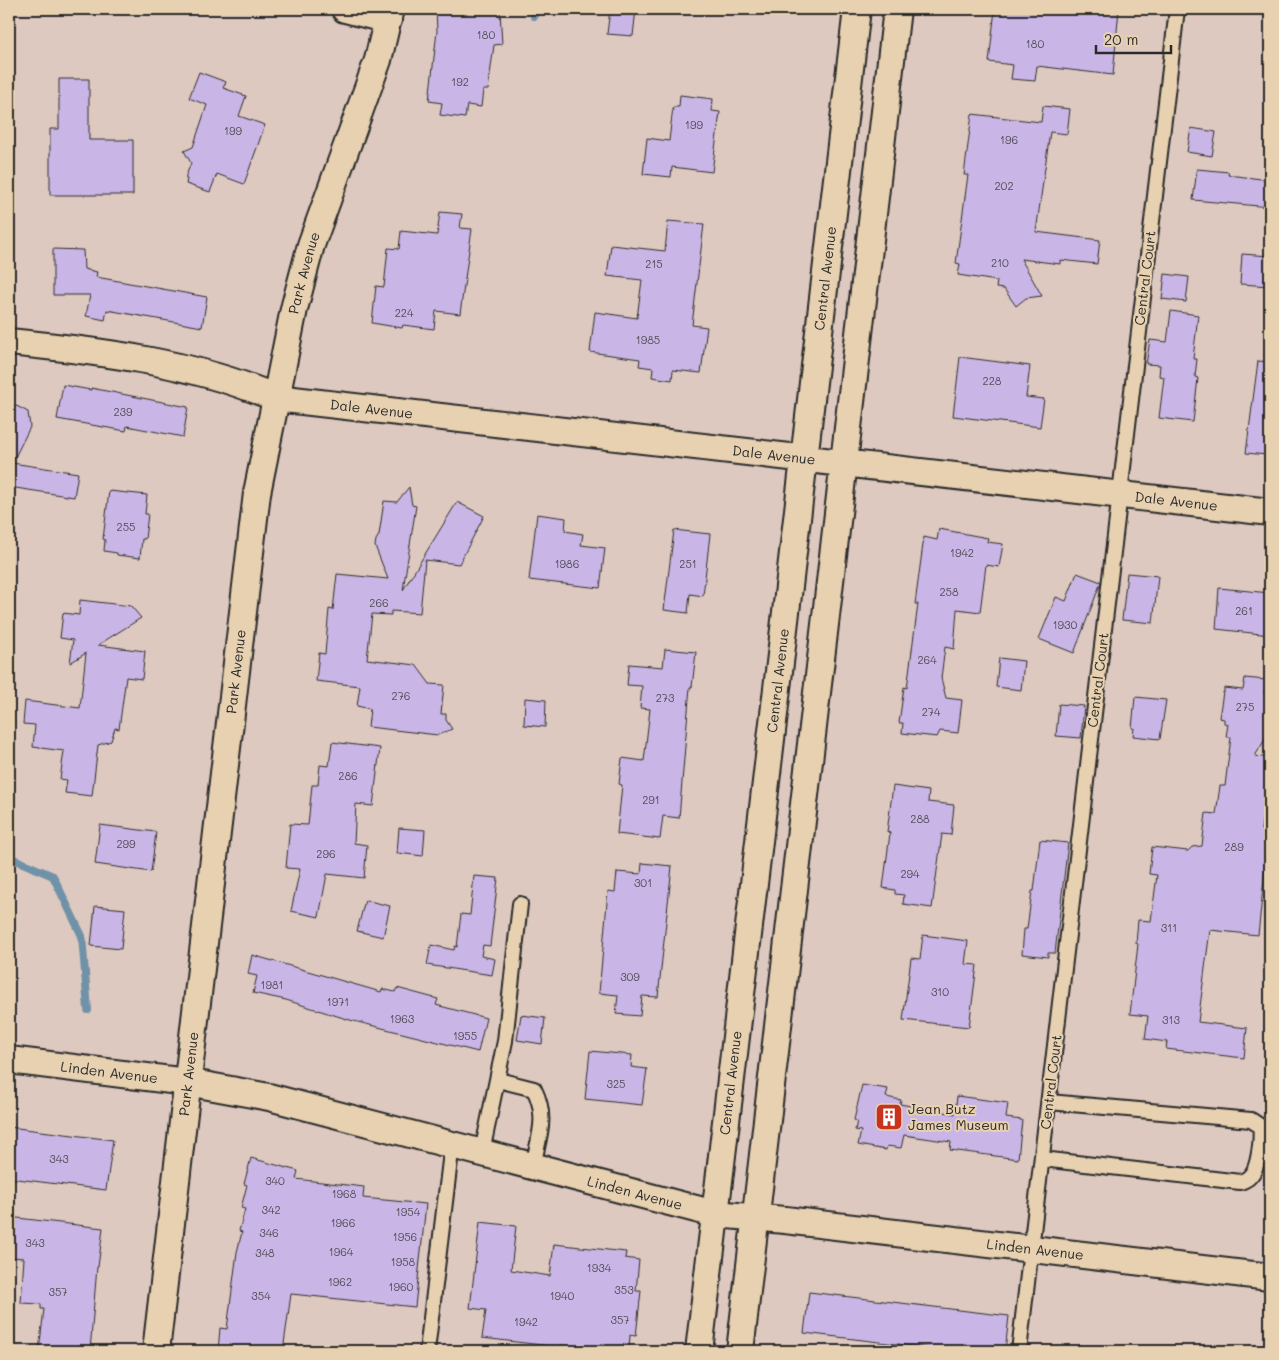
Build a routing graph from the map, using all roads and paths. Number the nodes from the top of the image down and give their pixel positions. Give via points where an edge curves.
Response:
1 (345, 9) edge
2 (857, 9) edge
3 (897, 9) edge
4 (1177, 9) edge
5 (389, 14) edge
6 (848, 81) junction
7 (888, 89) junction
8 (9, 342) edge
9 (276, 398) junction
10 (804, 458) junction
11 (844, 462) junction
12 (1120, 495) junction
13 (1270, 512) edge
14 (520, 904) dead end
15 (9, 1060) edge
16 (498, 1080) junction
17 (187, 1082) junction
18 (1049, 1102) junction
19 (1265, 1125) edge
20 (452, 1144) junction
21 (482, 1152) junction
22 (1042, 1158) junction
23 (533, 1166) junction
24 (715, 1214) junction
25 (756, 1217) junction
26 (1032, 1248) junction
27 (1270, 1277) edge
28 (156, 1351) edge
29 (427, 1351) edge
30 (699, 1351) edge
31 (740, 1351) edge
32 (1019, 1351) edge

1 - 5 street
2 - 6 street, Central Avenue
3 - 7 street
4 - 12 lane, Central Court
5 - 9 street, Park Avenue via 378,60 311,246
6 - 7 street
6 - 10 street, Central Avenue
7 - 11 street
8 - 9 street, Dale Avenue via 154,361 244,385
9 - 10 street, Dale Avenue
9 - 17 street, Park Avenue via 257,493
10 - 11 street, Dale Avenue
10 - 24 street, Central Avenue
11 - 12 street, Dale Avenue
11 - 25 street
12 - 13 street, Dale Avenue
12 - 18 lane, Central Court
14 - 16 lane
15 - 17 street, Linden Avenue
16 - 21 lane
16 - 23 lane via 534,1089 540,1102 543,1122
17 - 20 street, Linden Avenue via 269,1098
17 - 28 street, Park Avenue
18 - 19 lane via 1251,1120
18 - 22 lane, Central Court
19 - 22 lane via 1256,1169 1240,1182
20 - 21 street, Linden Avenue
20 - 29 lane
21 - 23 street, Linden Avenue
22 - 26 lane, Central Court
23 - 24 street, Linden Avenue
24 - 25 street, Linden Avenue
24 - 30 street, Central Avenue
25 - 26 street, Linden Avenue
25 - 31 street
26 - 27 street, Linden Avenue
26 - 32 lane, Central Court

